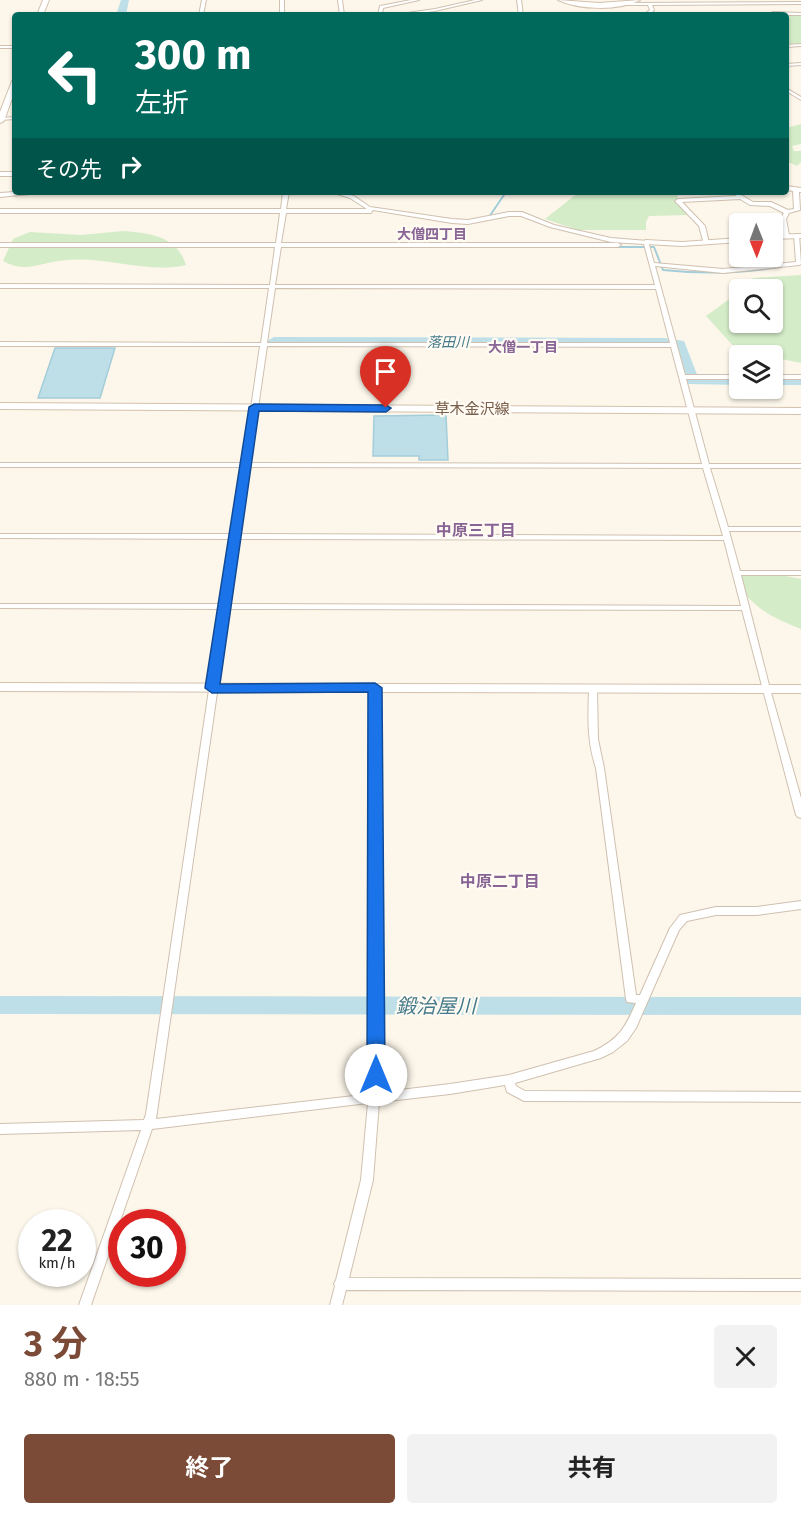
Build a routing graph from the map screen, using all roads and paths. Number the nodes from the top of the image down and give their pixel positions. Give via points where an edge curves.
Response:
1 (417, 0) edge
2 (455, 0) edge
3 (480, 0) edge
4 (561, 0) edge
5 (637, 0) edge
6 (801, 3) edge
7 (464, 4) junction
8 (622, 4) junction
9 (650, 4) junction
10 (380, 12) edge
11 (430, 12) edge
12 (650, 12) edge
13 (12, 89) edge
14 (0, 120) edge
15 (798, 190) edge
16 (286, 195) edge
17 (345, 195) edge
18 (738, 195) edge
19 (741, 197) junction
20 (0, 211) edge
21 (389, 211) junction
22 (799, 211) edge
23 (283, 212) junction
24 (787, 212) junction
25 (783, 235) edge
26 (786, 235) junction
27 (799, 235) edge
28 (729, 241) edge
29 (706, 243) junction
30 (278, 244) junction
31 (646, 244) junction
32 (0, 245) edge
33 (800, 263) edge
34 (651, 264) junction
35 (0, 286) edge
36 (272, 286) junction
37 (657, 286) junction
38 (0, 344) edge
39 (263, 344) junction
40 (673, 345) junction
41 (682, 377) junction
42 (729, 377) edge
43 (783, 377) edge
44 (801, 377) edge
45 (0, 406) edge
46 (254, 407) junction
47 (691, 410) junction
48 (801, 411) edge
49 (0, 465) edge
50 (246, 465) junction
51 (706, 466) junction
52 (801, 466) edge
53 (801, 529) edge
54 (726, 533) junction
55 (0, 536) edge
56 (236, 536) junction
57 (736, 573) junction
58 (801, 573) edge
59 (0, 606) edge
60 (225, 606) junction
61 (746, 608) junction
62 (0, 687) edge
63 (212, 688) junction
64 (375, 688) junction
65 (593, 689) junction
66 (766, 689) junction
67 (801, 689) edge
68 (801, 815) edge
69 (801, 905) edge
70 (641, 1004) junction
71 (509, 1080) junction
72 (375, 1097) junction
73 (801, 1097) edge
74 (146, 1125) junction
75 (0, 1129) edge
76 (340, 1284) junction
77 (801, 1285) edge
78 (86, 1305) edge
79 (336, 1305) edge

1 - 10 street via 381,7
2 - 7 street
3 - 7 street
4 - 8 street
5 - 8 street
6 - 9 street
7 - 11 street
8 - 9 street
9 - 12 street
13 - 14 street
15 - 22 street
16 - 23 street
17 - 21 street via 368,208
18 - 19 street
19 - 24 street via 752,204 771,204
19 - 29 street via 678,201 702,226
20 - 23 street
21 - 23 street
21 - 31 street via 458,222 522,214 552,226
22 - 24 street
23 - 30 street
24 - 26 street via 783,219
25 - 26 street
26 - 27 street
27 - 33 street
28 - 29 street
29 - 31 street
30 - 31 street
30 - 32 street
30 - 36 street
31 - 34 street
33 - 34 street via 723,271
34 - 37 street
35 - 36 street
36 - 37 street
36 - 39 street
37 - 40 street
38 - 39 street
39 - 40 street
39 - 46 street
40 - 41 street
41 - 42 street
41 - 47 street
43 - 44 street
45 - 46 street, 草木金沢線
46 - 47 street, 草木金沢線
46 - 50 street
47 - 48 street, 草木金沢線
47 - 51 street
49 - 50 street
50 - 51 street
50 - 56 street
51 - 52 street
51 - 54 street
53 - 54 street
54 - 56 street
54 - 57 street
55 - 56 street
56 - 60 street
57 - 58 street
57 - 61 street
59 - 60 street
60 - 61 street
60 - 63 street
61 - 66 street
62 - 63 street
63 - 64 street
63 - 74 street via 152,1114
64 - 65 street
64 - 72 street
65 - 66 street
65 - 70 street via 597,760 631,999
66 - 67 street
66 - 68 street
69 - 70 street via 716,911 684,918 675,928
70 - 71 street via 623,1038 609,1049
71 - 72 street
71 - 73 street via 511,1089 524,1096
72 - 74 street
72 - 76 street via 367,1180
74 - 75 street
74 - 78 street
76 - 77 street
76 - 79 street

